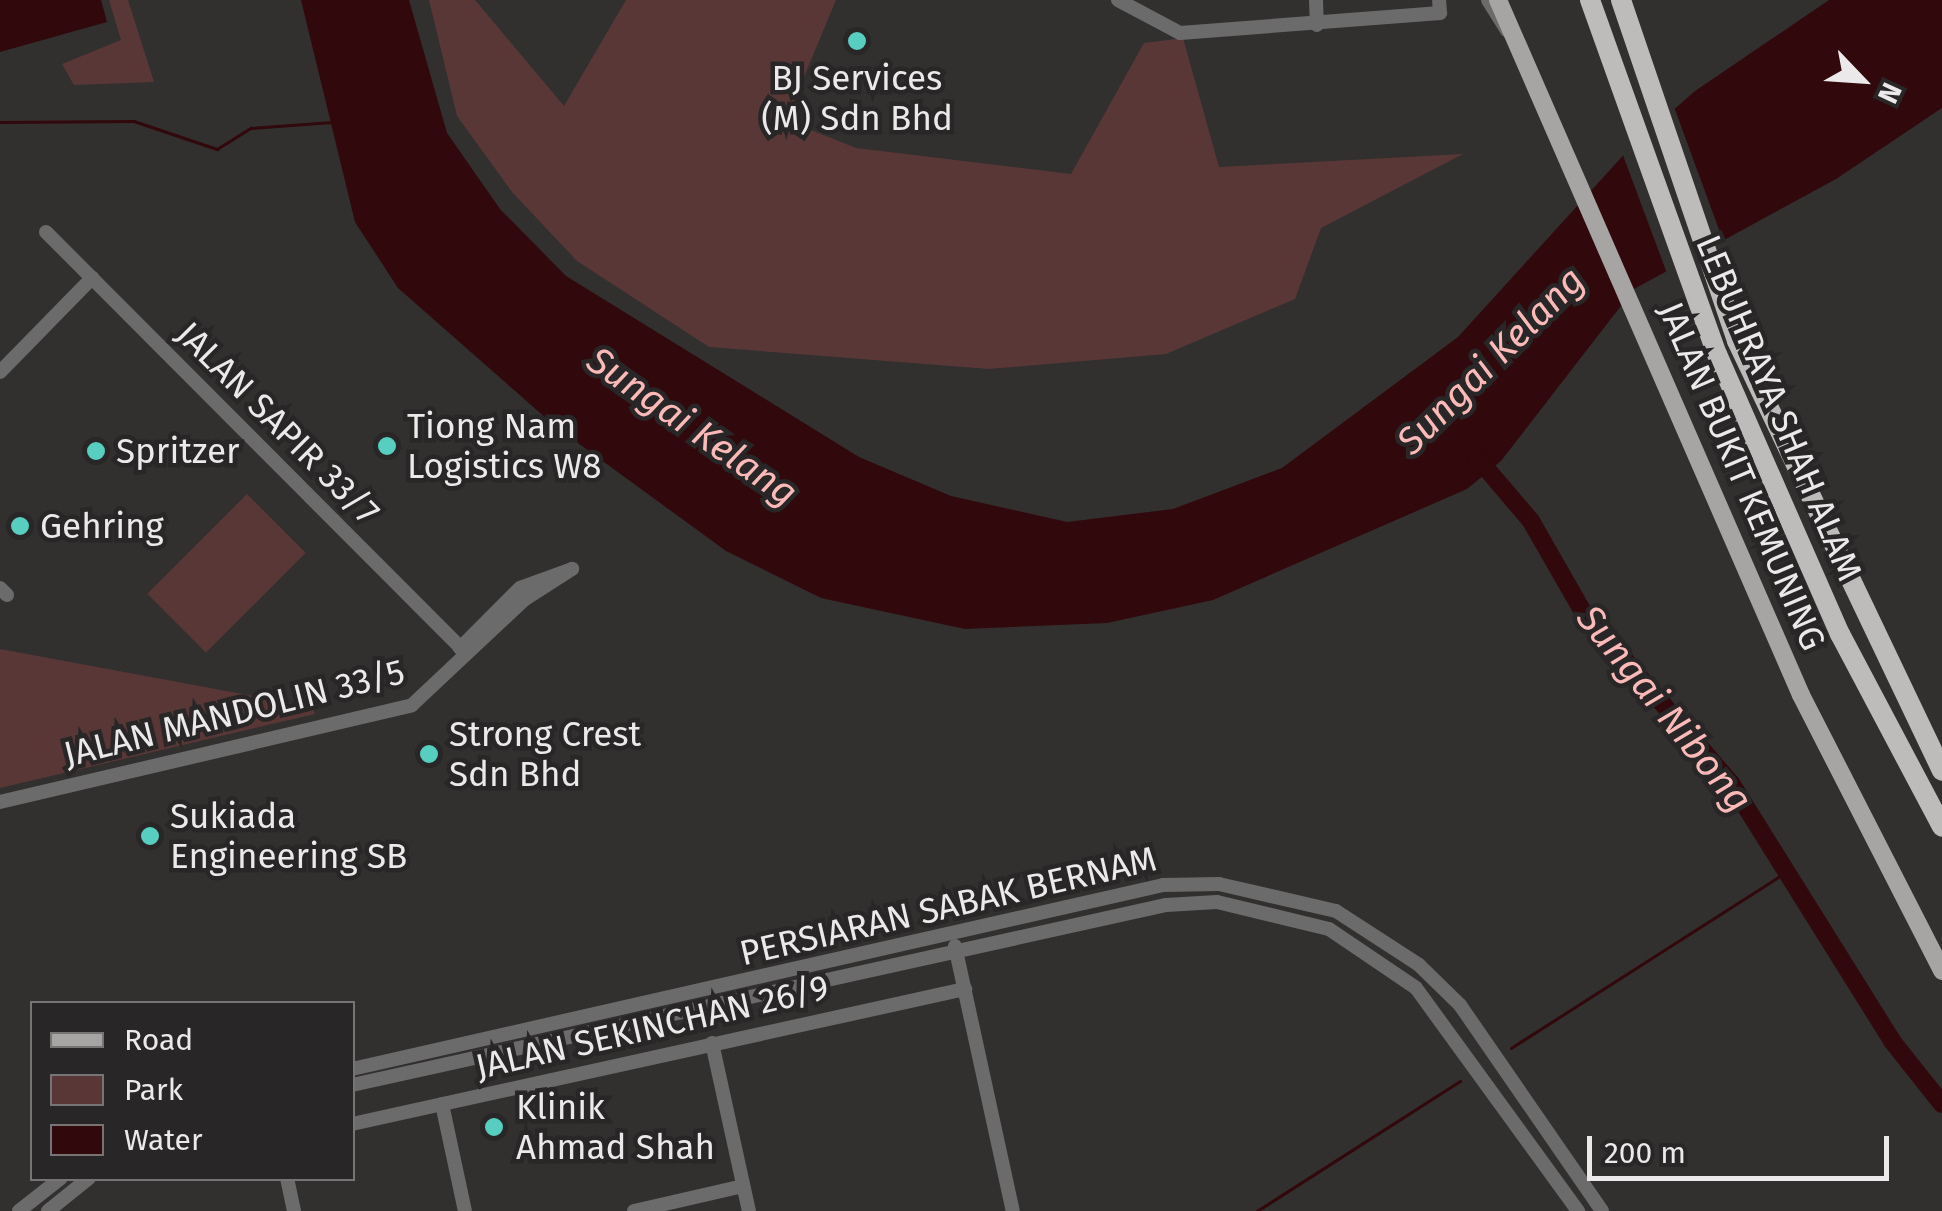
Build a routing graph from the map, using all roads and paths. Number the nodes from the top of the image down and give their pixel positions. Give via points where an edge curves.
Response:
1 (1118, 0) edge
2 (1316, 0) edge
3 (1488, 0) edge
4 (1498, 0) edge
5 (1590, 0) edge
6 (1621, 0) edge
7 (1439, 7) edge
8 (1317, 25) junction
9 (1511, 34) junction
10 (46, 232) dead end
11 (92, 278) junction
12 (0, 372) edge
13 (465, 652) junction
14 (1914, 716) junction
15 (1942, 754) edge
16 (1942, 771) edge
17 (0, 802) edge
18 (1942, 827) edge
19 (953, 935) junction
20 (956, 952) junction
21 (1942, 971) edge
22 (964, 989) junction
23 (712, 1043) junction
24 (355, 1068) edge
25 (355, 1083) edge
26 (442, 1104) junction
27 (355, 1123) edge
28 (57, 1181) edge
29 (85, 1181) edge
30 (288, 1181) edge
31 (743, 1186) junction
32 (19, 1211) edge
33 (48, 1211) edge
34 (294, 1211) edge
35 (465, 1211) edge
36 (634, 1211) edge
37 (748, 1211) edge
38 (1013, 1211) edge
39 (1578, 1211) edge
40 (1602, 1211) edge

1 - 8 street via 1180,33
2 - 8 street
3 - 9 street
4 - 9 main road, JALAN BUKIT KEMUNING
5 - 18 highway, LEBUHRAYA SHAH ALAM via 1717,354 1840,634
6 - 14 highway, LEBUHRAYA SHAH ALAM via 1737,341
7 - 8 street
9 - 21 main road, JALAN BUKIT KEMUNING via 1801,696
10 - 11 street, JALAN SAPIR 33/7
11 - 12 street
11 - 13 street, JALAN SAPIR 33/7
13 - 13 street via 520,588 572,569 525,599
13 - 17 street, JALAN MANDOLIN 33/5 via 412,705
14 - 15 highway
14 - 16 highway, LEBUHRAYA SHAH ALAM
19 - 20 street
19 - 24 street, PERSIARAN SABAK BERNAM
19 - 40 street, PERSIARAN SABAK BERNAM via 1163,885 1238,887 1336,911 1384,936 1460,1005
20 - 22 street
20 - 25 street, PERSIARAN SABAK BERNAM
20 - 39 street, PERSIARAN SABAK BERNAM via 1166,905 1282,910 1329,928 1435,1007
22 - 23 street, JALAN SEKINCHAN 26/9
22 - 38 street
23 - 26 street, JALAN SEKINCHAN 26/9
23 - 31 street
26 - 27 street, JALAN SEKINCHAN 26/9
26 - 35 street
28 - 32 street
29 - 33 street
30 - 34 street
31 - 36 street
31 - 37 street

